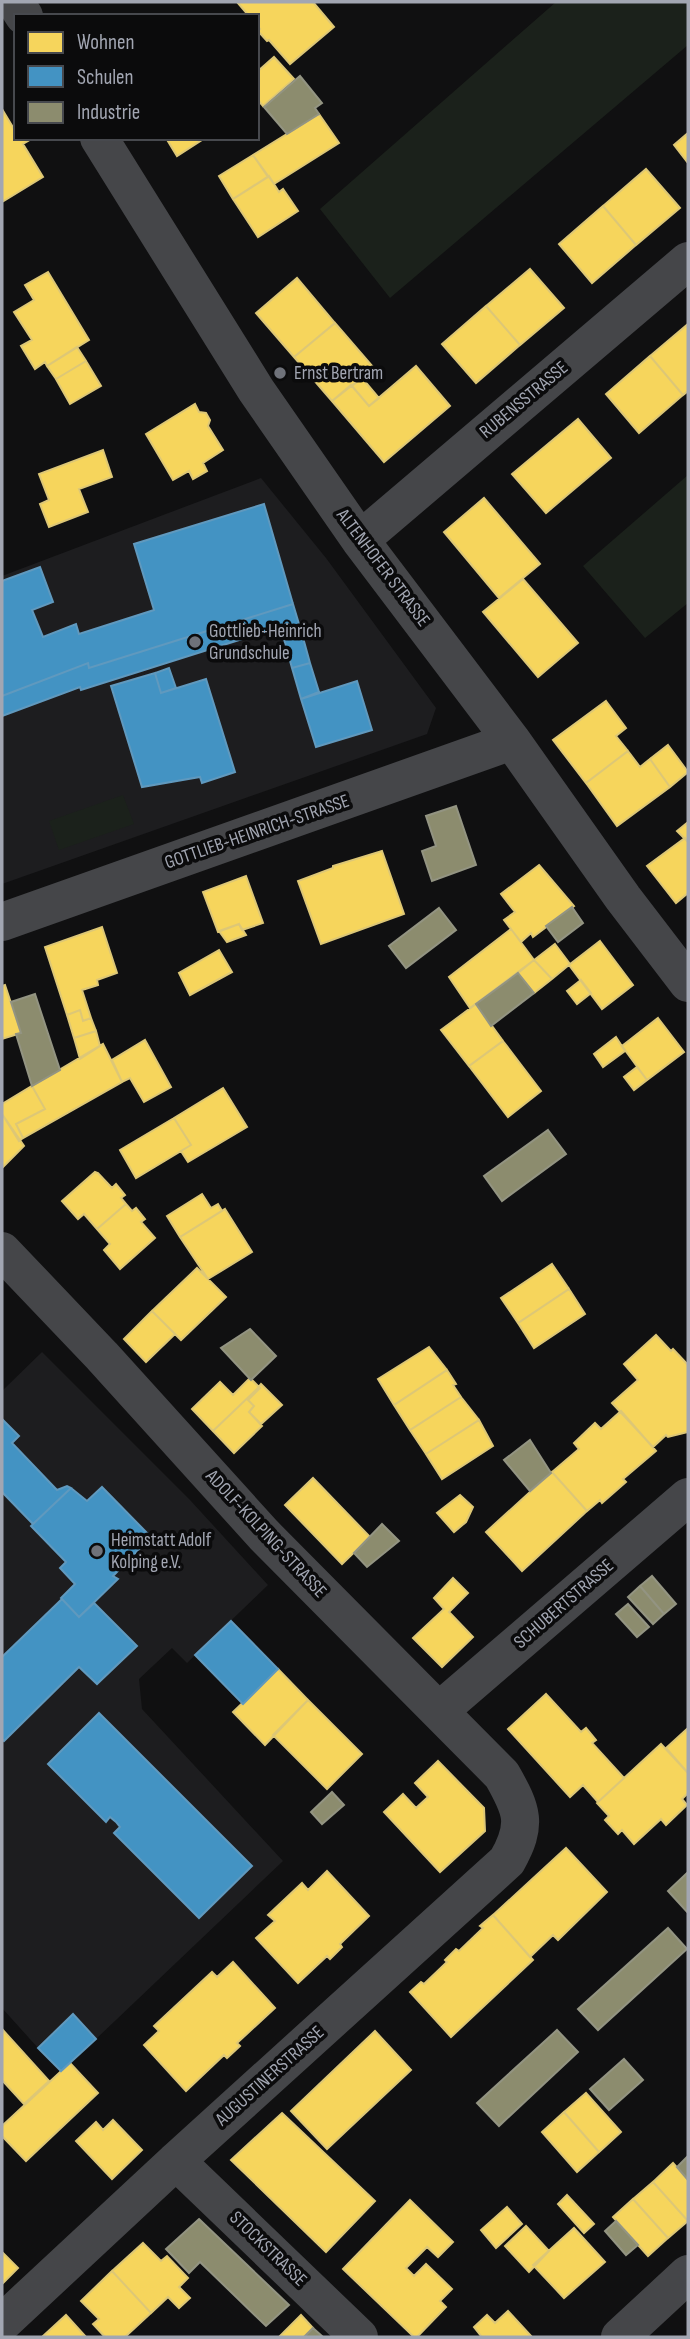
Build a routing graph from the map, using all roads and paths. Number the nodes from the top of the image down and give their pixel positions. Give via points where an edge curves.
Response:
1 (100, 140) edge
2 (688, 261) edge
3 (360, 540) junction
4 (512, 741) junction
5 (2, 922) edge
6 (688, 983) edge
7 (2, 1251) edge
8 (688, 1497) edge
9 (439, 1711) junction
10 (521, 1820) joint
11 (176, 2161) junction
12 (683, 2290) edge
13 (2, 2323) edge
14 (359, 2337) edge
15 (620, 2337) edge

1 - 3 street, ALTENHOFER STRASSE via 256,390
2 - 3 street, RUBENSSTRASSE
3 - 4 street, ALTENHOFER STRASSE
4 - 5 street, GOTTLIEB-HEINRICH-STRASSE
4 - 6 street, ALTENHOFER STRASSE
7 - 9 street, ADOLF-KOLPING-STRASSE via 264,1535
8 - 9 street, SCHUBERTSTRASSE
9 - 10 street, ADOLF-KOLPING-STRASSE via 502,1775
10 - 11 street, AUGUSTINERSTRASSE via 518,1841 507,1861
11 - 13 street, AUGUSTINERSTRASSE
11 - 14 street, STOCKSTRASSE
12 - 15 street

